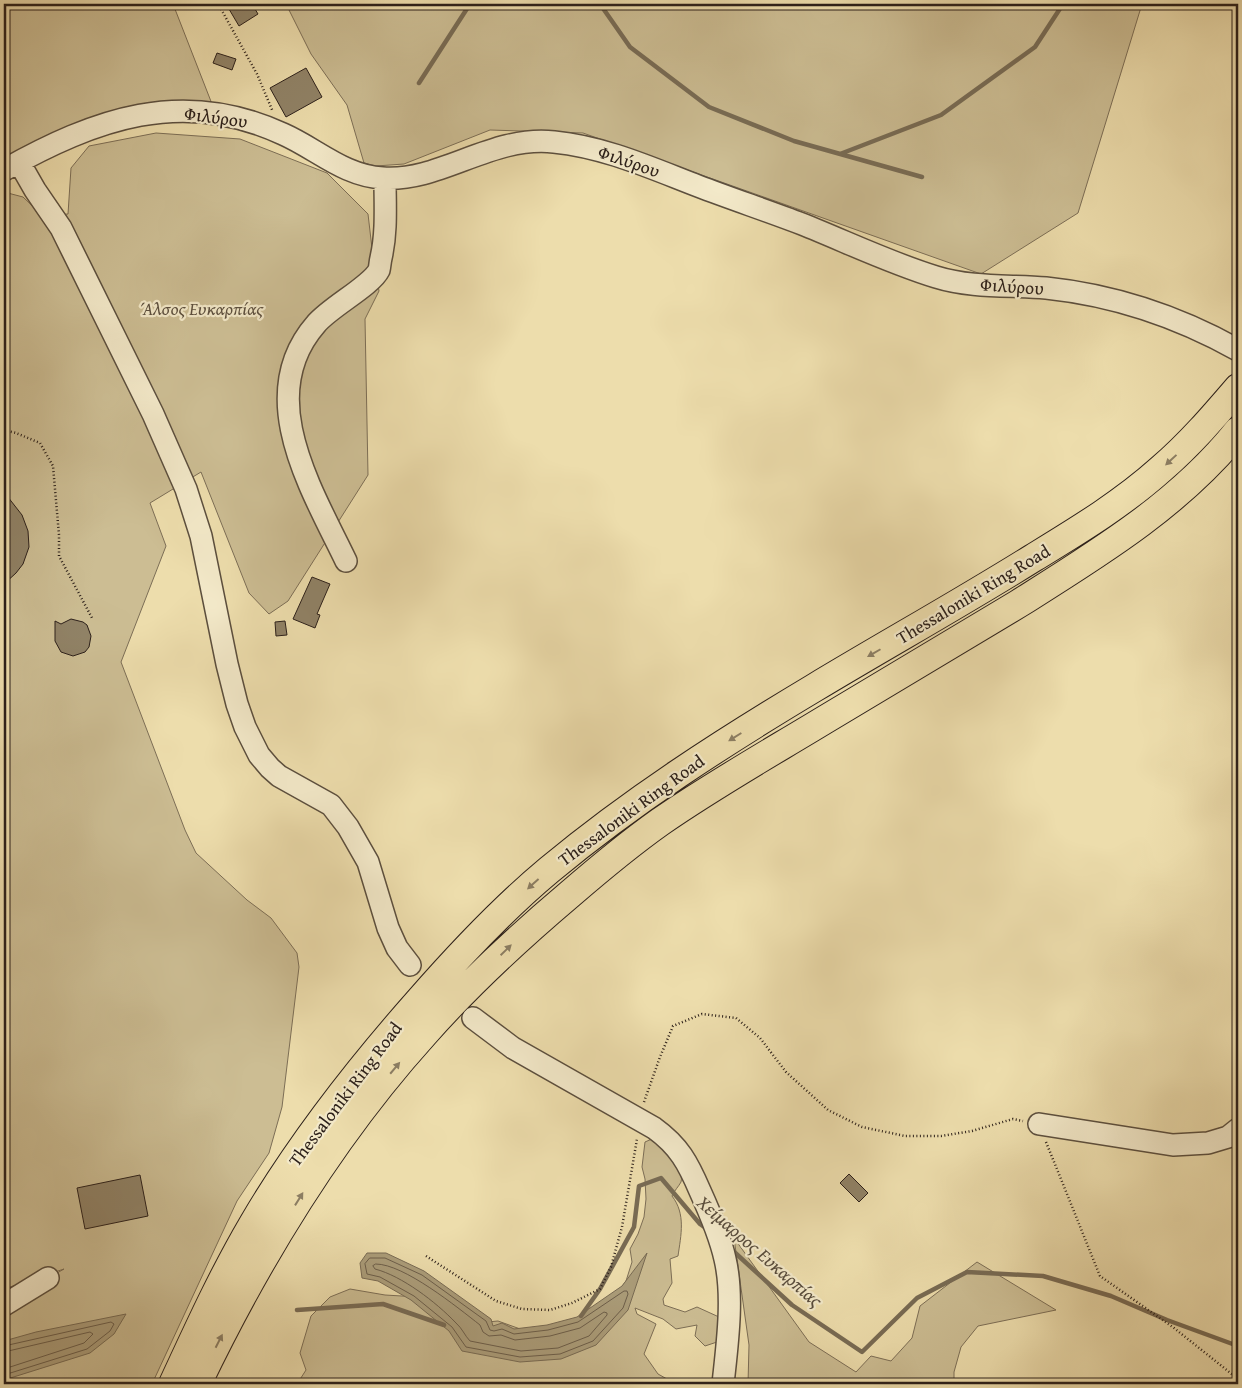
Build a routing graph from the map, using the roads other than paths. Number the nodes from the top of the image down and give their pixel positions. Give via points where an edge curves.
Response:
1 (11, 166) edge
2 (385, 179) junction
3 (1238, 350) edge
4 (1238, 388) edge
5 (1238, 430) edge
6 (346, 561) dead end
7 (410, 965) dead end
8 (473, 1018) dead end
9 (1039, 1124) road end
10 (1238, 1129) edge
11 (48, 1278) dead end
12 (4, 1305) edge
13 (173, 1384) edge
14 (197, 1384) edge
15 (723, 1384) edge

1 - 2 street, Φιλύρου via 83,132 124,118 177,111 243,118 291,138 349,171
1 - 7 street via 36,190 61,228 153,414 186,489 201,536 233,688 249,735 270,768 331,805 348,827 368,862 388,928
2 - 3 street, Φιλύρου via 411,176 511,144 542,141 575,145 631,160 941,279 1045,288 1091,296 1154,312 1200,330
2 - 6 street via 386,224 379,270 369,282 316,323 294,357 289,386 293,440 308,484
4 -> 13 highway, Thessaloniki Ring Road via 1192,441 1118,504 666,780 546,872 508,906 385,1038 310,1136 231,1263
14 -> 5 highway, Thessaloniki Ring Road via 265,1256 330,1152 423,1034 510,946 600,868 669,816 1095,554 1170,500 1204,469
8 - 15 street via 513,1048 640,1120 668,1138 677,1148 691,1170 718,1233 726,1261 729,1288
9 - 10 street via 1173,1145 1208,1143 1228,1137
11 - 12 street

